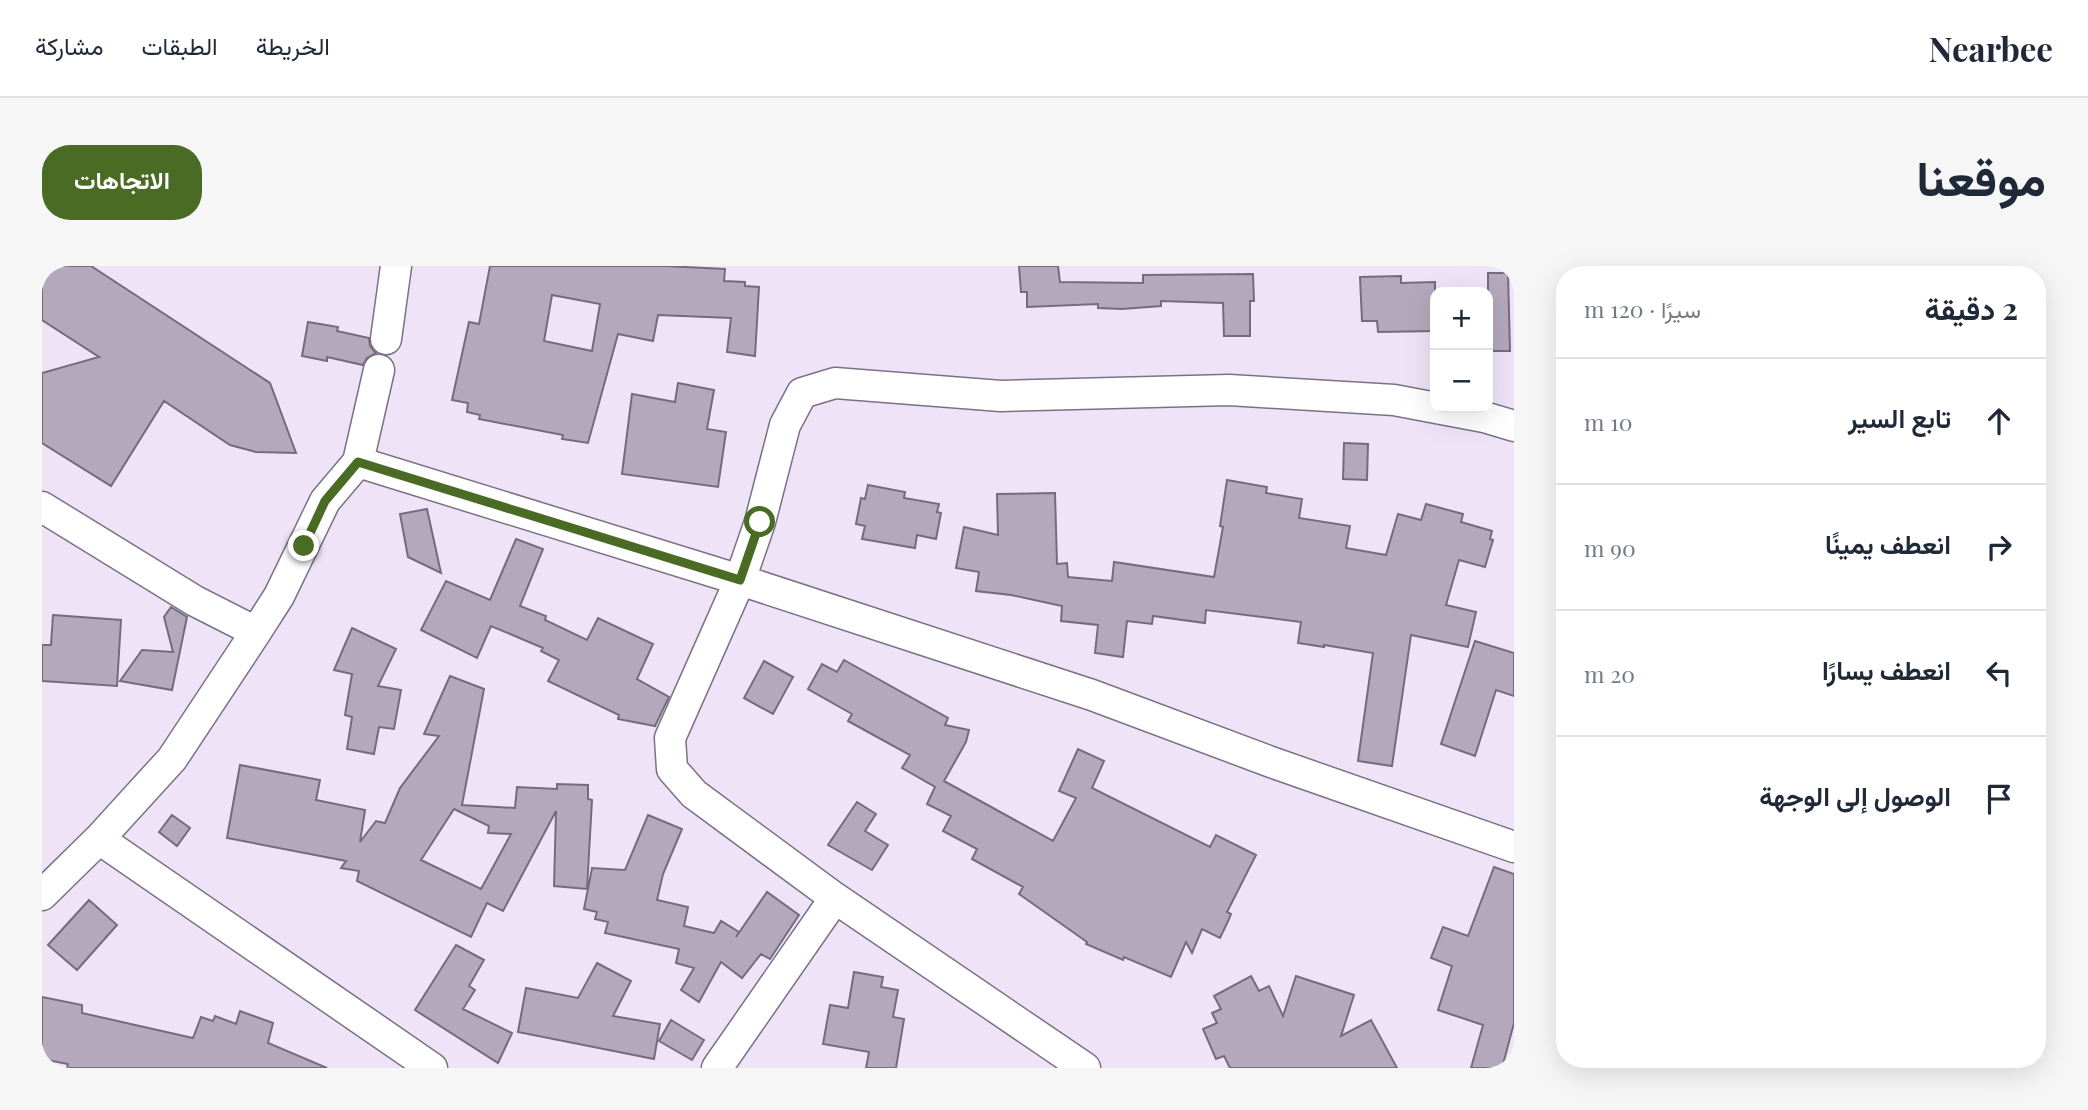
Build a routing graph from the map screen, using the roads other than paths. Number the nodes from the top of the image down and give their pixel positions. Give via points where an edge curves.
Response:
1 (396, 266) edge
2 (386, 339) dead end
3 (379, 370) dead end
4 (1514, 426) edge
5 (358, 462) junction
6 (42, 508) edge
7 (740, 580) junction
8 (256, 632) junction
9 (99, 839) junction
10 (1514, 847) edge
11 (42, 895) edge
12 (835, 898) junction
13 (422, 1065) edge
14 (717, 1068) edge
15 (1085, 1068) edge

1 - 2 street
3 - 5 street
4 - 7 street via 1394,400 1229,390 1001,396 835,383 802,393 785,425
5 - 7 street
5 - 8 street via 325,501 279,596
6 - 8 street via 195,601
7 - 10 street via 1092,695
7 - 12 street via 670,738 672,769 694,794
8 - 9 street via 172,759
9 - 11 street
9 - 13 street
12 - 14 street
12 - 15 street

